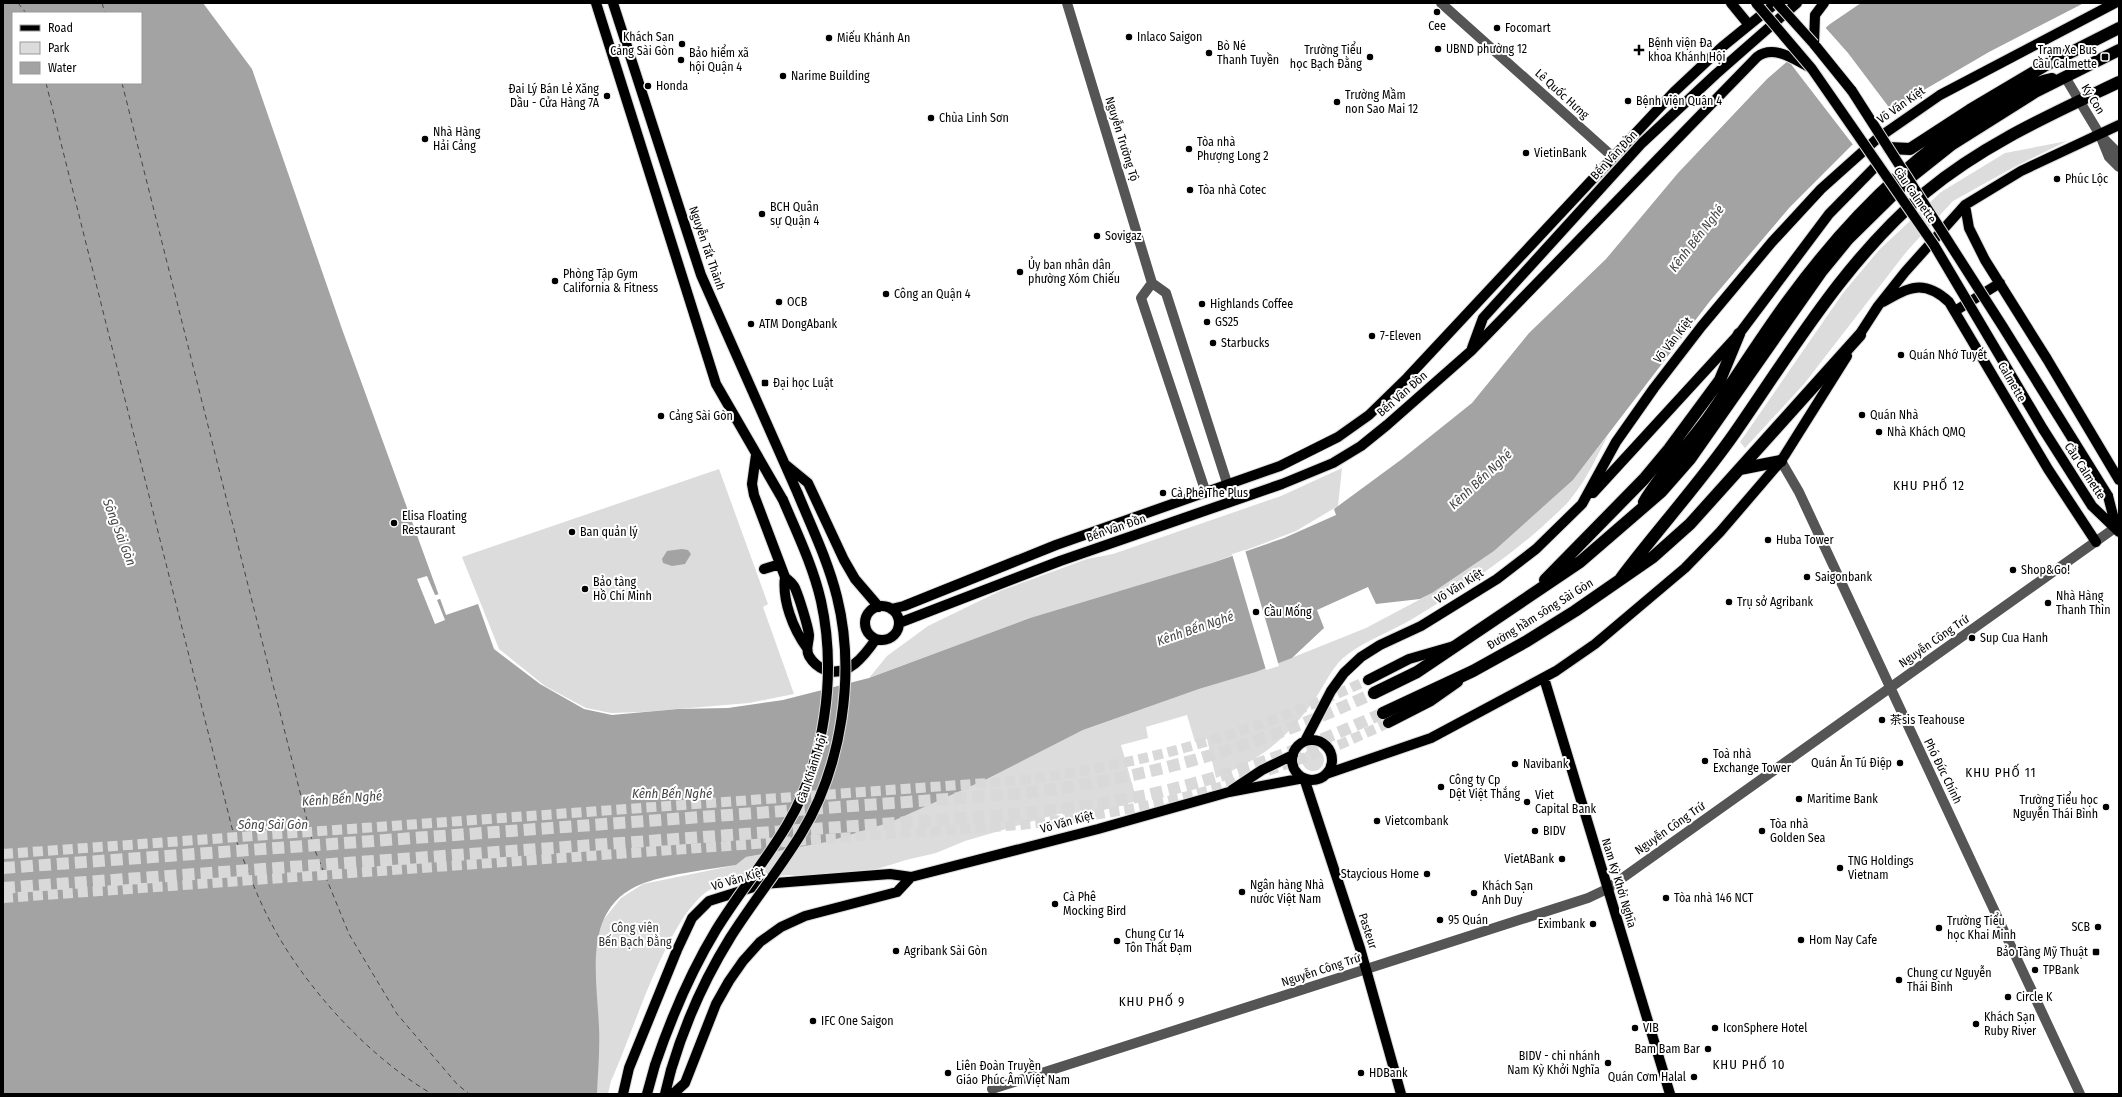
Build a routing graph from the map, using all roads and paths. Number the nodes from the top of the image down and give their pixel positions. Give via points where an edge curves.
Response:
1 (596, 3) edge
2 (613, 3) edge
3 (1067, 3) edge
4 (1441, 3) edge
5 (1731, 3) edge
6 (1756, 3) edge
7 (1777, 3) edge
8 (1797, 3) edge
9 (1824, 3) edge
10 (2115, 3) edge
11 (1749, 25) junction
12 (2119, 28) edge
13 (1814, 44) junction
14 (2119, 50) edge
15 (1812, 69) junction
16 (2065, 77) junction
17 (2119, 82) edge
18 (2078, 102) junction
19 (2119, 125) edge
20 (2100, 135) junction
21 (1889, 148) junction
22 (2119, 154) edge
23 (1613, 157) junction
24 (1878, 164) junction
25 (2119, 167) edge
26 (1965, 205) junction
27 (1152, 283) junction
28 (2000, 283) junction
29 (1878, 306) junction
30 (1955, 311) junction
31 (1739, 334) junction
32 (1860, 335) junction
33 (1471, 351) junction
34 (756, 455) junction
35 (1781, 461) junction
36 (784, 463) junction
37 (1740, 469) junction
38 (2119, 480) edge
39 (1228, 486) junction
40 (1206, 493) junction
41 (798, 494) joint
42 (1234, 500) junction
43 (1582, 504) junction
44 (1211, 508) junction
45 (2118, 528) edge
46 (2096, 542) junction
47 (780, 564) junction
48 (764, 569) dead end
49 (1621, 578) junction
50 (1531, 594) junction
51 (879, 607) junction
52 (891, 609) junction
53 (899, 623) junction
54 (876, 639) junction
55 (1456, 645) junction
56 (1544, 678) junction
57 (1368, 680) tunnel mouth
58 (1889, 689) junction
59 (1374, 694) tunnel mouth
60 (1385, 718) tunnel mouth
61 (1305, 741) junction
62 (1293, 755) junction
63 (1326, 774) junction
64 (1304, 778) junction
65 (1229, 792) junction
66 (911, 877) junction
67 (1608, 889) junction
68 (1366, 969) junction
69 (992, 1090) dead end
70 (623, 1092) edge
71 (647, 1094) edge
72 (665, 1094) edge
73 (673, 1094) edge
74 (1401, 1094) edge
75 (1670, 1094) edge
76 (2080, 1094) edge

1 - 34 main road via 716,384
2 - 36 main road, Nguyễn Tất Thành via 701,275
3 - 27 street, Nguyễn Trường Tộ
4 - 23 street, Lê Quốc Hưng
5 - 11 main road
6 - 15 main road, Cầu Calmette, bridge
7 - 11 main road, Bến Vân Đồn
7 - 13 main road, Cầu Calmette, bridge
8 - 33 main road, Bến Vân Đồn via 1642,143 1484,318
9 - 13 main road via 1815,15
10 - 43 main road, Võ Văn Kiệt via 1940,95 1878,138 1821,189 1706,320 1654,388 1616,442
11 - 23 main road, Bến Vân Đồn via 1674,92
12 - 21 highway via 2044,66 1910,149
13 - 21 main road, Cầu Calmette, bridge via 1852,90
14 - 16 highway
15 - 24 main road, Cầu Calmette, bridge
15 - 33 main road via 1776,52 1766,52 1757,57
16 - 18 street, Ký Con
16 - 50 highway via 2035,92 1951,145 1912,176 1876,210 1817,277 1690,459 1661,492 1611,538
17 - 18 highway
18 - 20 street, Ký Con
18 - 49 highway via 2037,121 1962,165 1891,225 1839,284 1729,441
19 - 20 main road
20 - 22 street, Ký Con
20 - 25 street, Ký Con via 2109,157
20 - 26 main road via 2021,171
21 - 45 main road, Cầu Calmette, bridge via 2108,496
23 - 39 main road, Bến Vân Đồn via 1407,378 1369,414 1321,447
24 - 31 main road via 1829,214
24 - 45 main road, Cầu Calmette, bridge via 1934,245 2043,429 2092,506
26 - 28 main road via 1969,228
26 - 29 main road
27 - 39 street via 1166,293
27 - 40 street via 1141,298
28 - 30 main road
28 - 38 main road
29 - 30 main road, Calmette via 1901,292 1916,287 1929,289 1940,295
29 - 32 main road
30 - 46 main road, Calmette via 2048,469
31 - 43 main road
31 - 50 highway via 1720,380 1642,477
32 - 35 main road
32 - 37 highway
33 - 42 main road, Bến Vân Đồn via 1387,425 1350,453 1333,463 1282,484
34 - 47 main road via 752,484
34 - 71 main road, Cầu Khánh Hội, bridge via 783,500 812,569 824,620 827,641 826,686 818,745 804,789 787,825 729,909 698,960 674,1014
35 - 37 highway
35 - 56 main road via 1720,532 1685,568 1595,644
35 - 58 street, Phó Đức Chính via 1799,492
36 - 41 main road, Nguyễn Tất Thành
36 - 51 main road via 808,483 844,560 855,579
37 - 49 highway via 1672,542
39 - 40 main road, Bến Vân Đồn
39 - 42 main road
40 - 44 main road
40 - 52 main road, Bến Vân Đồn via 1056,545 962,584
41 - 72 main road, Cầu Khánh Hội, bridge via 825,560 840,616 844,667 837,735 828,770 812,812 789,853 713,967 689,1017
42 - 44 main road, Bến Vân Đồn
43 - 61 main road, Võ Văn Kiệt via 1536,548 1497,579 1361,658 1331,691
44 - 53 main road, Bến Vân Đồn via 1060,561
45 - 46 street, Nguyễn Công Trứ
46 - 58 street, Nguyễn Công Trứ
47 - 48 main road
47 - 54 main road via 784,576 783,590 799,637 814,664 826,670 841,671 860,660
49 - 60 highway, Đường hầm sông Sài Gòn via 1528,641
50 - 55 highway, Đường hầm sông Sài Gòn
51 - 52 main road
51 - 54 main road via 871,610 866,620 866,628
52 - 53 main road
53 - 54 main road via 893,636 888,639
55 - 57 main road, Đường hầm sông Sài Gòn via 1409,659
55 - 59 highway, Đường hầm sông Sài Gòn via 1417,672
56 - 63 main road via 1431,738
56 - 67 main road, Nam Kỳ Khởi Nghĩa
58 - 67 street, Nguyễn Công Trứ
58 - 76 street, Phó Đức Chính
61 - 62 main road
61 - 63 main road via 1318,741 1328,748 1332,760 1331,768
62 - 64 main road via 1294,768
62 - 65 main road, Võ Văn Kiệt via 1262,770
63 - 64 main road via 1316,779
64 - 65 main road, Võ Văn Kiệt
64 - 68 main road, Pasteur
65 - 66 main road, Võ Văn Kiệt
66 - 70 main road, Võ Văn Kiệt via 890,874 763,884 709,901 692,918 677,950 629,1068
66 - 73 main road via 897,892 805,916 781,927 760,942 729,981 716,1004 685,1083
67 - 68 street, Nguyễn Công Trứ via 1588,898
67 - 75 main road, Nam Kỳ Khởi Nghĩa
68 - 69 street, Nguyễn Công Trứ
68 - 74 main road, Pasteur

